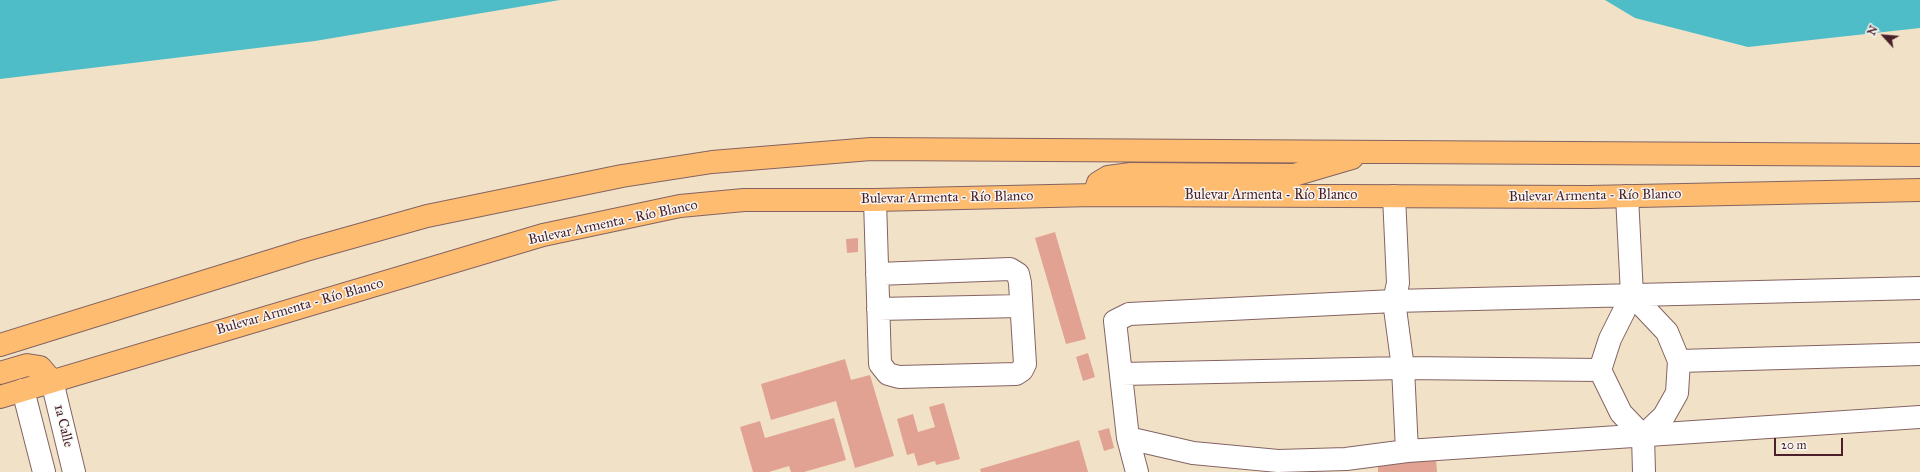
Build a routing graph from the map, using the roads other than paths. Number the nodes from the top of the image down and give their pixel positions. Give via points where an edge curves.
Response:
1 (1372, 152) junction
2 (1920, 156) edge
3 (1920, 190) edge
4 (1094, 195) junction
5 (1394, 196) junction
6 (1627, 196) junction
7 (875, 200) junction
8 (877, 274) junction
9 (1920, 288) edge
10 (1632, 295) junction
11 (1394, 301) junction
12 (1021, 306) junction
13 (878, 309) junction
14 (0, 345) edge
15 (1920, 354) edge
16 (1679, 361) junction
17 (1403, 368) junction
18 (1600, 370) junction
19 (0, 373) edge
20 (1122, 374) junction
21 (52, 381) junction
22 (23, 390) junction
23 (0, 397) edge
24 (1920, 417) edge
25 (1643, 436) junction
26 (1128, 438) junction
27 (1407, 450) junction
28 (44, 472) edge
29 (74, 472) edge
30 (1136, 472) edge
31 (1644, 472) edge

1 - 2 main road
1 - 4 main road via 1294,175 1131,174 1108,177 1098,183
1 - 14 main road via 871,149 712,162 622,176 427,216 306,250
3 - 6 main road, Bulevar Armenta - Río Blanco
4 - 5 main road, Bulevar Armenta - Río Blanco
4 - 7 main road, Bulevar Armenta - Río Blanco
5 - 6 main road, Bulevar Armenta - Río Blanco
5 - 11 street via 1398,283
6 - 10 street
7 - 8 street
7 - 21 main road, Bulevar Armenta - Río Blanco via 744,200 680,206 543,235
8 - 12 street via 1010,269 1018,274
8 - 13 street
9 - 10 street
10 - 11 street
10 - 16 street via 1667,332
10 - 18 street via 1610,339
11 - 17 street
11 - 20 street via 1129,314 1115,321
12 - 13 street
12 - 13 street via 1025,364 1016,374 899,377 888,374 880,364
15 - 16 street
16 - 25 street via 1677,393 1664,416
17 - 18 street
17 - 20 street
17 - 27 street
18 - 25 street via 1621,412
19 - 21 main road via 27,365 40,367
20 - 26 street
21 - 22 main road, Bulevar Armenta - Río Blanco
21 - 29 street, 1a Calle
22 - 23 main road, Bulevar Armenta - Río Blanco
22 - 28 street
24 - 25 street
25 - 27 street
25 - 31 street
26 - 27 street via 1193,453 1278,461 1346,459
26 - 30 street

